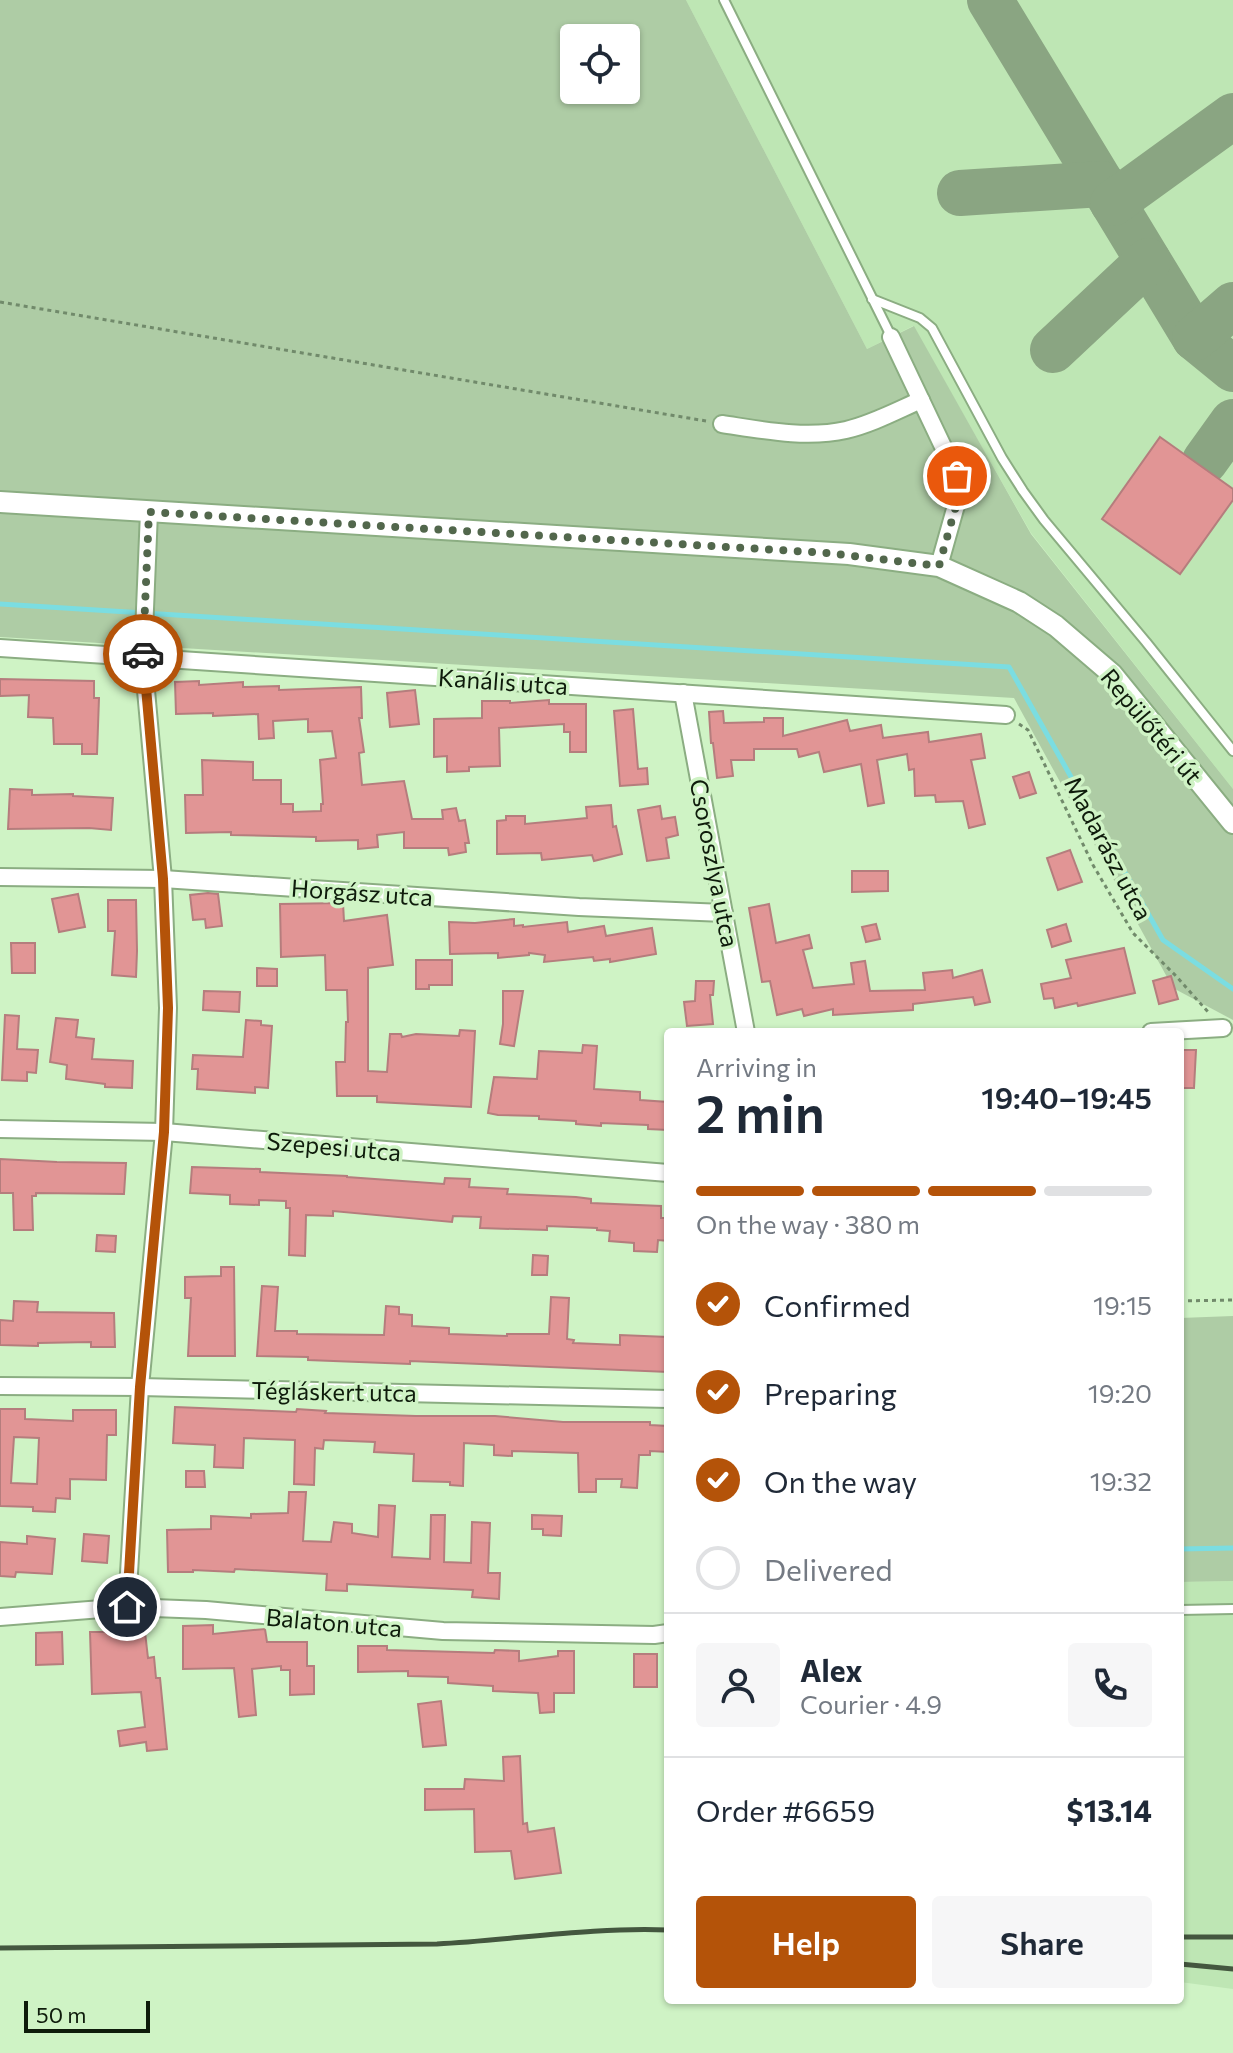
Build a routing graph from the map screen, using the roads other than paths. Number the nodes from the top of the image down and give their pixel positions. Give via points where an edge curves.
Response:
1 (724, 0) edge
2 (872, 299) junction
3 (891, 337) joint
4 (921, 400) junction
5 (722, 424) road end
6 (0, 502) edge
7 (149, 512) junction
8 (939, 566) junction
9 (0, 648) edge
10 (143, 657) junction
11 (683, 693) junction
12 (1006, 715) road end
13 (1233, 751) edge
14 (1233, 823) edge
15 (0, 877) edge
16 (163, 879) junction
17 (724, 913) junction
18 (745, 1028) edge
19 (1223, 1028) road end
20 (1184, 1030) edge
21 (0, 1129) edge
22 (164, 1132) junction
23 (664, 1173) edge
24 (0, 1386) edge
25 (140, 1387) junction
26 (664, 1399) edge
27 (127, 1607) junction
28 (1233, 1609) edge
29 (1184, 1610) edge
30 (0, 1617) edge
31 (664, 1634) edge

1 - 2 lane
2 - 3 lane
2 - 13 lane via 932,328 1023,491
3 - 4 street
4 - 5 street via 845,430 815,433
4 - 8 street via 957,476 957,502
6 - 7 street, Repülőtéri út
7 - 8 street, Repülőtéri út via 849,554
7 - 10 street
8 - 14 street, Repülőtéri út via 1019,602 1112,674
9 - 10 street, Kanális utca
10 - 11 street, Kanális utca
10 - 16 street
11 - 12 street, Kanális utca
11 - 17 street, Csoroszlya utca
15 - 16 street, Horgász utca
16 - 17 street, Horgász utca
16 - 22 street via 168,1008
17 - 18 street, Csoroszlya utca
19 - 20 street
21 - 22 street, Szepesi utca
22 - 23 street, Szepesi utca
22 - 25 street
24 - 25 street, Tégláskert utca
25 - 26 street, Tégláskert utca
25 - 27 street
27 - 30 street, Balaton utca
27 - 31 street, Balaton utca via 443,1631
28 - 29 lane

